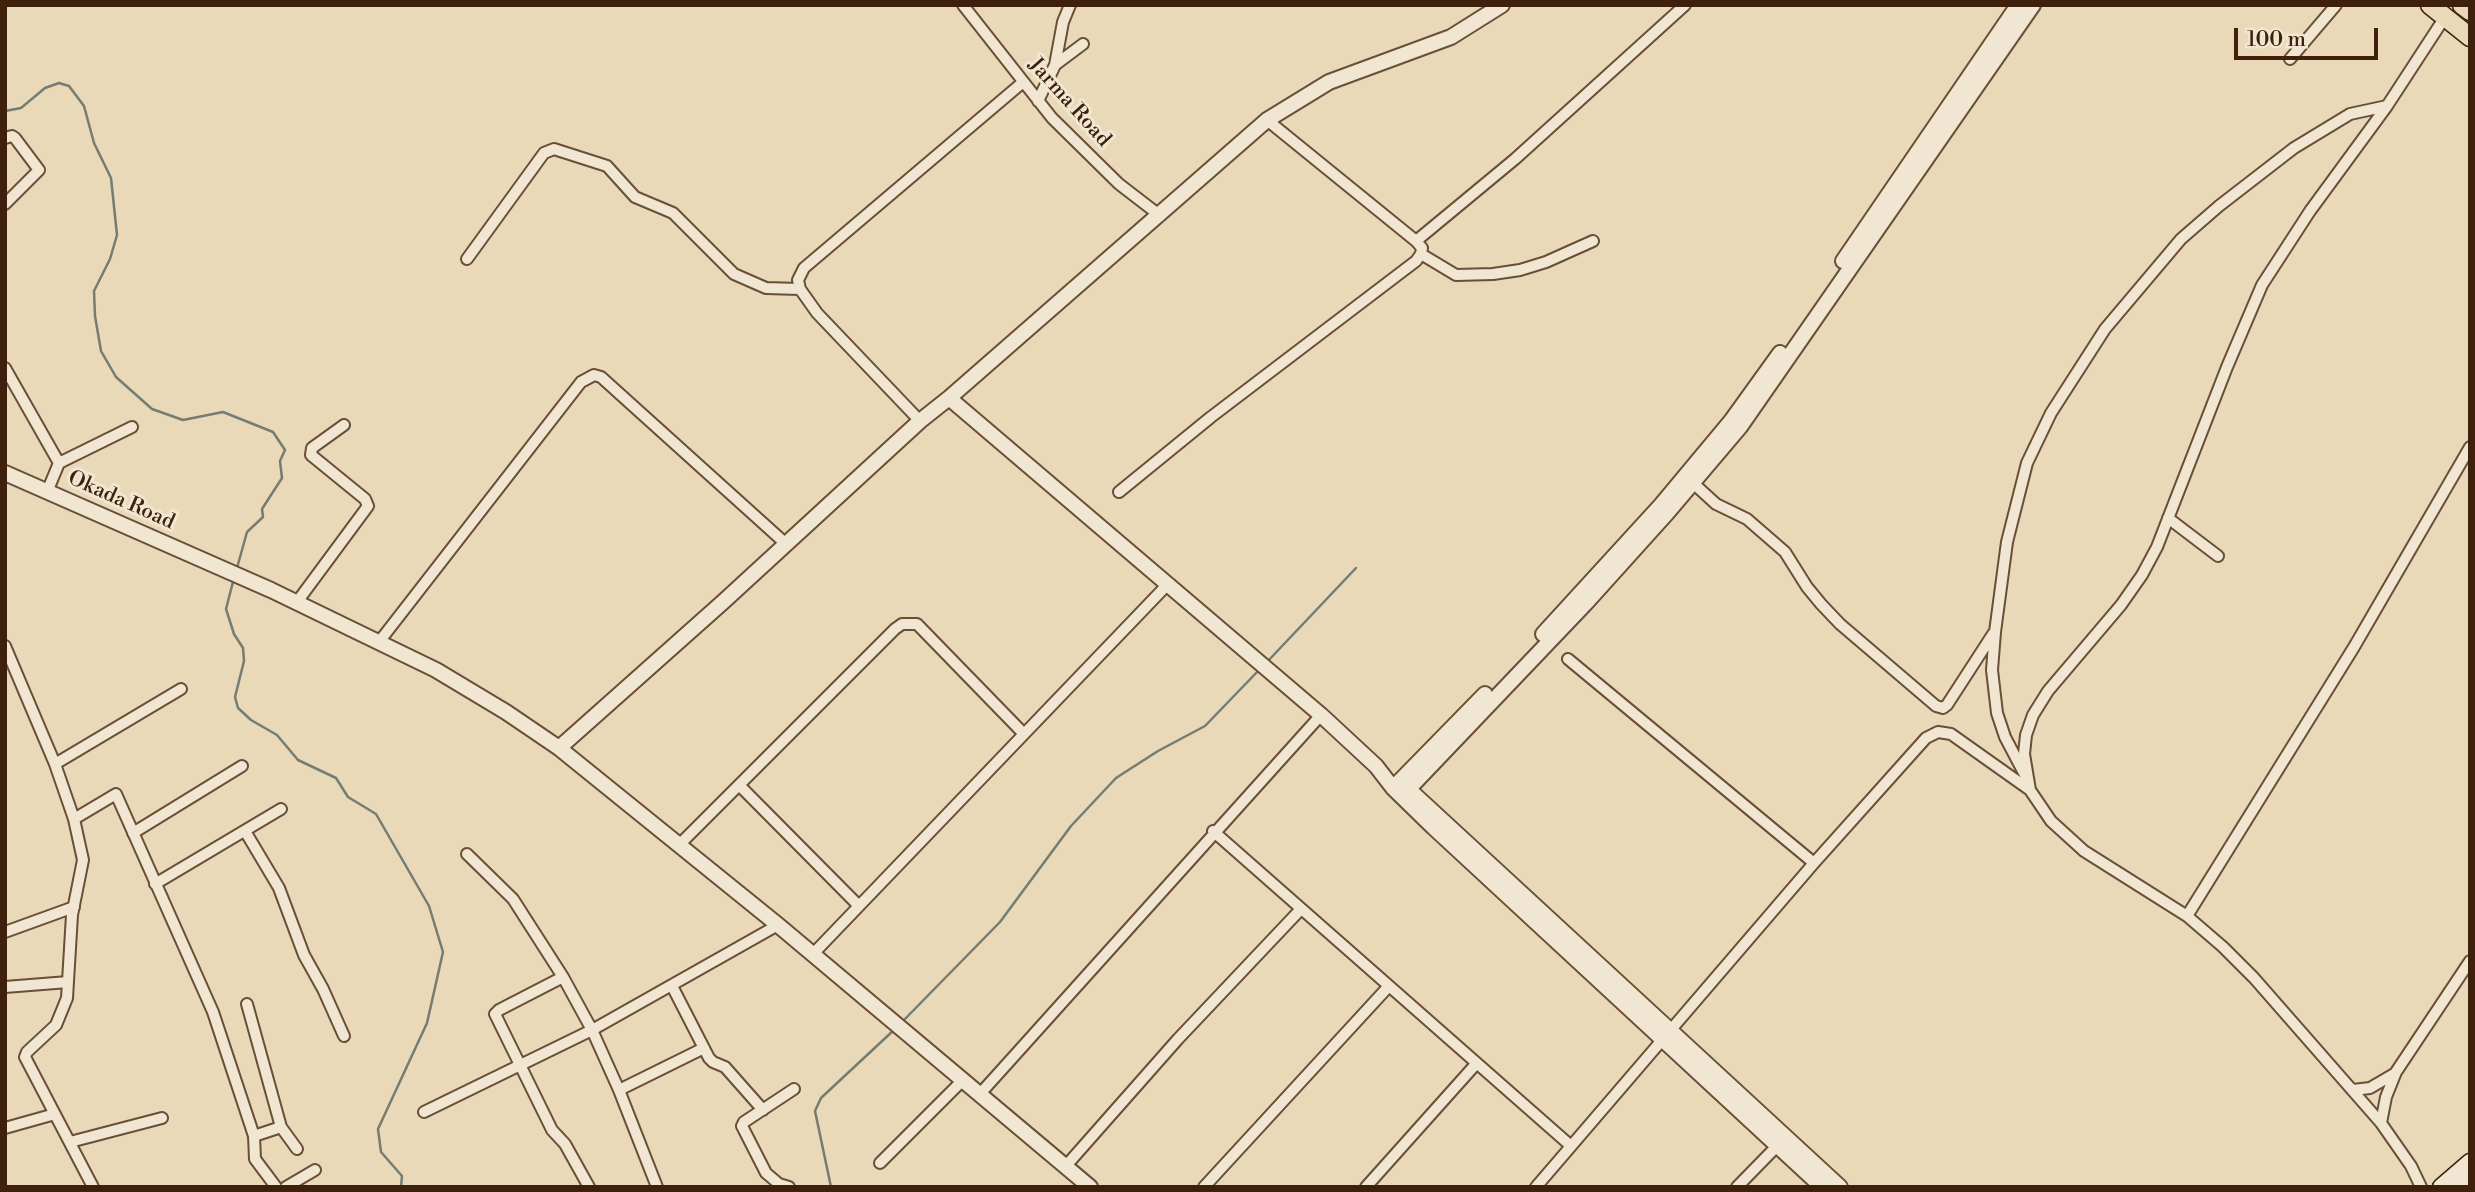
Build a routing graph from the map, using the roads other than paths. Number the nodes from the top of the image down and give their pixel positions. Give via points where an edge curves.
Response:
1 (963, 5) edge
2 (1070, 5) edge
3 (1502, 5) edge
4 (1685, 5) edge
5 (2018, 5) edge
6 (2033, 5) edge
7 (2336, 5) edge
8 (2430, 5) edge
9 (2462, 5) edge
10 (2470, 11) edge
11 (2445, 17) junction
12 (2470, 37) edge
13 (1083, 44) dead end
14 (2290, 59) dead end
15 (1055, 65) junction
16 (1022, 83) junction
17 (1038, 101) junction
18 (2387, 106) junction
19 (1267, 120) junction
20 (5, 138) edge
21 (5, 204) edge
22 (1158, 214) junction
23 (1416, 241) junction
24 (1593, 241) dead end
25 (1421, 254) junction
26 (467, 259) dead end
27 (800, 289) junction
28 (5, 368) edge
29 (949, 398) junction
30 (919, 421) junction
31 (344, 425) dead end
32 (132, 427) dead end
33 (2470, 447) edge
34 (59, 463) junction
35 (5, 473) edge
36 (1693, 483) junction
37 (47, 492) junction
38 (1119, 492) dead end
39 (2168, 518) junction
40 (785, 543) junction
41 (2218, 556) dead end
42 (1168, 584) junction
43 (297, 602) junction
44 (1995, 632) junction
45 (379, 642) junction
46 (5, 646) edge
47 (1568, 659) dead end
48 (181, 689) dead end
49 (1321, 715) junction
50 (1024, 734) junction
51 (559, 748) junction
52 (1426, 761) junction
53 (55, 764) junction
54 (242, 766) dead end
55 (1379, 768) junction
56 (2026, 777) junction
57 (740, 786) junction
58 (1401, 788) junction
59 (2030, 790) junction
60 (1427, 807) junction
61 (281, 809) dead end
62 (74, 818) junction
63 (244, 831) junction
64 (1213, 831) junction
65 (133, 833) junction
66 (679, 845) junction
67 (467, 853) dead end
68 (1814, 863) junction
69 (155, 884) junction
70 (859, 906) junction
71 (74, 907) junction
72 (1301, 909) junction
73 (2187, 916) junction
74 (778, 925) junction
75 (5, 932) edge
76 (812, 955) junction
77 (2470, 961) edge
78 (563, 977) junction
79 (68, 982) junction
80 (672, 986) junction
81 (1390, 986) junction
82 (5, 988) edge
83 (247, 1004) dead end
84 (592, 1030) junction
85 (344, 1036) dead end
86 (1667, 1036) junction
87 (704, 1048) junction
88 (1476, 1064) junction
89 (519, 1065) junction
90 (2396, 1072) junction
91 (962, 1081) junction
92 (794, 1089) dead end
93 (619, 1090) junction
94 (2353, 1090) junction
95 (979, 1095) junction
96 (763, 1110) junction
97 (424, 1112) dead end
98 (55, 1114) junction
99 (162, 1118) dead end
100 (2381, 1123) junction
101 (281, 1127) junction
102 (5, 1128) edge
103 (254, 1136) junction
104 (70, 1142) junction
105 (1778, 1145) junction
106 (1571, 1146) junction
107 (297, 1149) dead end
108 (2470, 1162) edge
109 (880, 1163) dead end
110 (1065, 1167) junction
111 (315, 1170) dead end
112 (2470, 1177) edge
113 (93, 1187) edge
114 (276, 1187) edge
115 (286, 1187) edge
116 (589, 1187) edge
117 (657, 1187) edge
118 (789, 1187) edge
119 (1090, 1187) edge
120 (1204, 1187) edge
121 (1366, 1187) edge
122 (1536, 1187) edge
123 (1737, 1187) edge
124 (1822, 1187) edge
125 (1840, 1187) edge
126 (2421, 1187) edge
127 (2441, 1187) edge
128 (2459, 1187) edge

1 - 16 street, Jarma Road
2 - 15 street
3 - 19 street via 1451,37 1329,82
4 - 23 street via 1515,159
5 - 52 street via 1731,421 1661,505
6 - 36 street via 1740,427
7 - 14 street
8 - 11 main road
9 - 10 main road
11 - 12 main road
11 - 18 street
13 - 15 street
15 - 17 street
16 - 17 street, Jarma Road
16 - 27 street via 804,268 798,280
17 - 22 street, Jarma Road via 1076,144
18 - 39 street via 2262,285
18 - 44 street via 2367,108 2335,122 2219,206 2181,239 2105,329 2051,414 2027,463 2007,542
19 - 22 street
19 - 23 street
20 - 21 street via 15,138 39,170
22 - 29 street
23 - 25 street
24 - 25 street via 1546,262 1493,274 1456,275
25 - 38 street
26 - 27 street via 544,153 554,149 607,166 635,197 673,213 734,274 765,288
27 - 30 street
28 - 34 street
29 - 30 street
29 - 42 street
30 - 40 street
31 - 43 street via 310,451 368,506
32 - 34 street
33 - 73 street via 2354,647
34 - 37 street
35 - 37 street, Okada Road
36 - 44 street via 1716,504 1747,519 1785,552 1807,587 1840,624 1936,706 1947,705
36 - 52 street via 1586,603
37 - 43 street, Okada Road
39 - 41 street
39 - 56 street via 2142,575 2033,715 2026,735
40 - 45 street via 594,375 581,382
40 - 51 street
42 - 49 street
42 - 50 street
43 - 45 street, Okada Road
44 - 56 street via 1992,670 1997,713
45 - 51 street, Okada Road via 470,690
46 - 53 street
47 - 68 street
48 - 53 street
49 - 55 street
49 - 64 street
50 - 57 street via 917,624 909,622 895,629
50 - 70 street
51 - 66 street, Okada Road
52 - 55 street via 1399,771
52 - 58 street
52 - 60 street
53 - 62 street
54 - 65 street
55 - 58 street
56 - 59 street
57 - 66 street
57 - 70 street
58 - 60 street
58 - 86 street
59 - 68 street via 1951,734 1932,733
59 - 73 street via 2051,821 2084,851
60 - 86 street
61 - 63 street
62 - 65 street via 116,794
62 - 71 street via 83,860
63 - 69 street
63 - 85 street via 279,888 304,955
64 - 72 street
64 - 95 street
65 - 69 street
66 - 74 street, Okada Road
67 - 78 street via 513,899
68 - 86 street
69 - 103 street via 214,1012
70 - 76 street
71 - 75 street
71 - 79 street
72 - 81 street
72 - 110 street
73 - 94 street via 2254,978
74 - 76 street, Okada Road
74 - 80 street
76 - 91 street, Okada Road
77 - 90 street
78 - 84 street
78 - 89 street via 496,1012
79 - 82 street
79 - 98 street via 56,1025 25,1057
80 - 84 street
80 - 87 street
81 - 88 street
81 - 120 street
83 - 101 street
84 - 89 street
84 - 93 street
86 - 105 street
86 - 106 street
86 - 125 street
87 - 93 street
87 - 96 street
88 - 106 street
88 - 121 street
89 - 97 street
89 - 116 street via 552,1130
90 - 94 street via 2378,1084
90 - 100 street
91 - 95 street, Okada Road
91 - 109 street
92 - 96 street
93 - 117 street
94 - 100 street
95 - 110 street, Okada Road
96 - 118 street via 742,1126 766,1173
98 - 102 street
98 - 104 street
99 - 104 street
100 - 126 street
101 - 103 street
101 - 107 street
103 - 114 street via 257,1162
104 - 113 street
105 - 123 street
105 - 124 street
106 - 122 street
108 - 127 main road
110 - 119 street, Okada Road
111 - 115 street
112 - 128 main road

